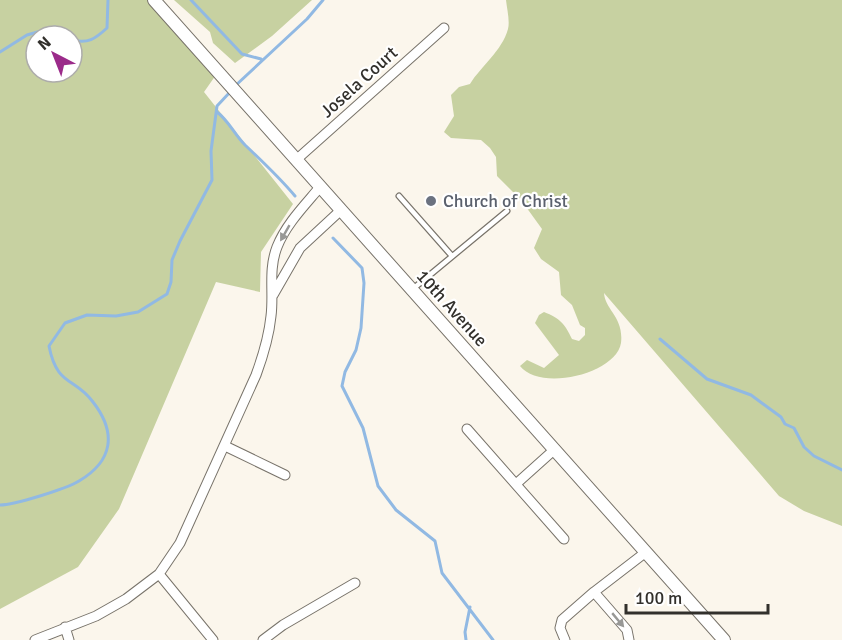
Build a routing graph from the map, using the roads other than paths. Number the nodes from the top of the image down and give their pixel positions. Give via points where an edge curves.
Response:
1 (154, 0) edge
2 (444, 28) dead end
3 (296, 160) junction
4 (320, 187) junction
5 (399, 196) dead end
6 (341, 210) junction
7 (507, 211) dead end
8 (452, 256) junction
9 (412, 290) junction
10 (272, 297) junction
11 (467, 429) dead end
12 (225, 446) junction
13 (555, 448) junction
14 (285, 475) dead end
15 (516, 484) junction
16 (564, 538) dead end
17 (646, 552) junction
18 (159, 574) junction
19 (355, 583) dead end
20 (594, 592) junction
21 (65, 627) junction
22 (35, 640) edge
23 (69, 640) edge
24 (213, 640) edge
25 (263, 640) edge
26 (565, 640) edge
27 (630, 640) edge
28 (724, 640) edge

1 - 3 street, 10th Avenue
2 - 3 street, Josela Court
3 - 4 street, 10th Avenue
4 - 6 street, 10th Avenue
4 -> 10 street via 292,220 278,245 272,265
5 - 8 lane
6 - 9 street, 10th Avenue
6 - 10 street via 300,248
7 - 8 lane
8 - 9 lane
9 - 13 street, 10th Avenue
10 - 12 street via 265,349
11 - 15 street
12 - 14 street
12 - 18 street via 180,543
13 - 15 street
13 - 17 street, 10th Avenue
15 - 16 street
17 - 20 street
17 - 28 street, 10th Avenue
18 - 21 street via 96,616
18 - 24 street
19 - 25 street
20 - 26 street via 562,620 560,628
20 -> 27 street via 627,630
21 - 22 street
21 - 23 street

